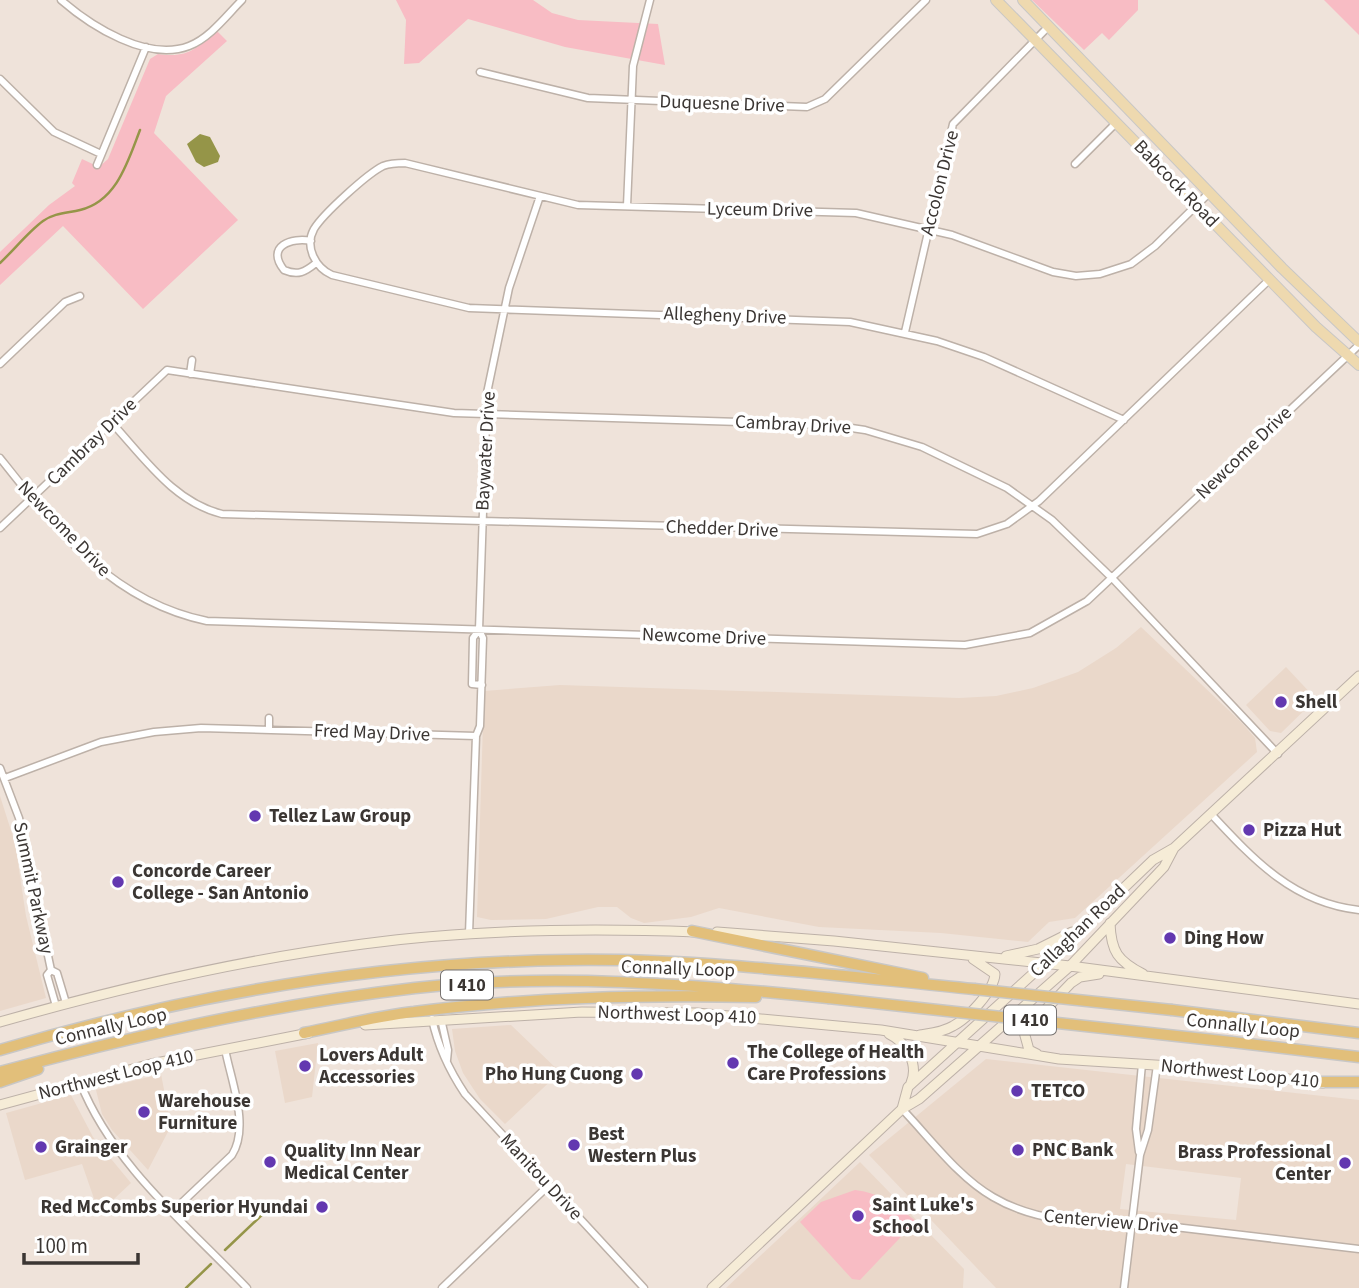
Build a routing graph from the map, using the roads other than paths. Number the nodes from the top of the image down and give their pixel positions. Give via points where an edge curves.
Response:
1 (61, 0) edge
2 (242, 0) edge
3 (650, 0) edge
4 (926, 0) edge
5 (996, 0) edge
6 (1023, 0) edge
7 (1048, 27) junction
8 (1036, 40) junction
9 (146, 47) junction
10 (480, 72) dead end
11 (0, 79) edge
12 (631, 100) junction
13 (1116, 123) junction
14 (101, 154) junction
15 (97, 164) dead end
16 (1075, 164) dead end
17 (1209, 193) junction
18 (540, 196) junction
19 (627, 206) junction
20 (1196, 206) junction
21 (928, 230) junction
22 (311, 241) junction
23 (315, 260) junction
24 (1269, 280) junction
25 (80, 296) dead end
26 (504, 309) junction
27 (905, 332) junction
28 (1359, 343) edge
29 (1349, 356) junction
30 (192, 360) dead end
31 (0, 365) edge
32 (1359, 365) edge
33 (190, 374) junction
34 (485, 414) junction
35 (1124, 420) junction
36 (112, 423) junction
37 (0, 458) edge
38 (33, 498) junction
39 (1033, 505) junction
40 (482, 521) junction
41 (0, 528) edge
42 (1113, 579) junction
43 (479, 630) junction
44 (472, 675) junction
45 (482, 676) junction
46 (1359, 676) edge
47 (482, 685) junction
48 (269, 718) dead end
49 (269, 730) junction
50 (476, 736) junction
51 (1278, 754) junction
52 (0, 768) edge
53 (5, 778) junction
54 (1211, 814) junction
55 (1174, 848) junction
56 (1359, 910) edge
57 (1110, 923) junction
58 (1080, 928) junction
59 (692, 931) junction
60 (469, 934) junction
61 (965, 955) junction
62 (991, 958) junction
63 (1045, 964) junction
64 (1070, 966) junction
65 (51, 970) junction
66 (1112, 972) junction
67 (1151, 978) junction
68 (974, 989) junction
69 (828, 998) junction
70 (66, 1003) junction
71 (1359, 1004) edge
72 (56, 1006) junction
73 (436, 1019) junction
74 (0, 1022) edge
75 (881, 1030) junction
76 (304, 1033) junction
77 (1359, 1033) edge
78 (912, 1036) junction
79 (111, 1044) junction
80 (955, 1044) junction
81 (976, 1047) junction
82 (225, 1049) junction
83 (0, 1050) edge
84 (1359, 1057) edge
85 (1059, 1059) junction
86 (1142, 1064) junction
87 (1157, 1065) junction
88 (0, 1072) edge
89 (0, 1082) edge
90 (80, 1082) junction
91 (1316, 1082) junction
92 (1359, 1082) edge
93 (908, 1087) junction
94 (1359, 1088) edge
95 (0, 1105) edge
96 (902, 1109) junction
97 (1140, 1155) junction
98 (548, 1186) junction
99 (173, 1211) junction
100 (1132, 1224) junction
101 (1359, 1249) edge
102 (247, 1288) edge
103 (442, 1288) edge
104 (644, 1288) edge
105 (712, 1288) edge
106 (1124, 1288) edge

1 - 9 street via 101,28
2 - 9 street via 188,46
3 - 12 street via 636,45
4 - 12 street, Duquesne Drive via 818,103 807,107
5 - 8 main road, Babcock Road
6 - 7 main road, Babcock Road
7 - 8 street, Accolon Drive
7 - 17 main road, Babcock Road
8 - 13 main road, Babcock Road
8 - 21 street, Accolon Drive via 953,124
9 - 14 street
10 - 12 street, Duquesne Drive via 569,94
11 - 14 street via 54,132
12 - 19 street
13 - 16 street
13 - 20 main road, Babcock Road
14 - 15 street
17 - 20 street, Lyceum Drive
17 - 28 main road, Babcock Road
18 - 19 street, Lyceum Drive via 578,205
18 - 22 street, Lyceum Drive via 394,163 373,172 320,222
18 - 26 street, Baywater Drive
19 - 21 street, Lyceum Drive via 838,212
20 - 21 street, Lyceum Drive via 1131,264 1088,276 1053,272
20 - 24 main road, Babcock Road
21 - 27 street, Accolon Drive
22 - 23 street
22 - 23 street via 297,238 286,242 279,253 284,270 304,273
23 - 26 street, Allegheny Drive via 332,275 470,308
24 - 29 main road, Babcock Road
24 - 35 street, Chedder Drive
25 - 31 street via 65,302
26 - 27 street, Allegheny Drive via 827,319
26 - 34 street, Baywater Drive
27 - 35 street, Allegheny Drive via 984,358
28 - 29 street, Newcome Drive
29 - 32 main road, Babcock Road
29 - 42 street, Newcome Drive
30 - 33 street
33 - 34 street, Cambray Drive via 417,409
33 - 36 street, Cambray Drive via 167,370
34 - 39 street, Cambray Drive via 848,426 951,459
34 - 40 street, Baywater Drive
35 - 39 street, Chedder Drive
36 - 38 street, Cambray Drive
36 - 40 street, Chedder Drive via 180,496 222,514
37 - 38 street, Newcome Drive
38 - 41 street, Cambray Drive
38 - 43 street, Newcome Drive via 120,586 183,616 229,623
39 - 40 street, Chedder Drive via 997,528 966,535
39 - 42 street, Cambray Drive
40 - 43 street, Baywater Drive
42 - 43 street, Newcome Drive via 1051,624 1009,639 965,645
42 - 51 street, Cambray Drive
43 - 44 street, Baywater Drive via 473,638
43 - 45 street, Baywater Drive
44 - 45 street
44 - 47 street, Baywater Drive via 472,684
45 - 47 street, Baywater Drive
46 - 51 main road, Callaghan Road
47 - 50 street, Baywater Drive
48 - 49 street
49 - 50 street, Fred May Drive
49 - 53 street, Fred May Drive via 154,732 102,742
50 - 60 street, Baywater Drive
51 - 54 main road, Callaghan Road
52 - 53 street, Summit Parkway
53 - 65 street, Summit Parkway via 25,844
54 - 55 main road, Callaghan Road
54 - 56 street via 1275,878 1330,903
55 - 57 main road, Callaghan Road via 1164,867
55 - 58 main road, Callaghan Road via 1153,860
57 - 64 main road, Callaghan Road
57 - 67 main road via 1116,957
58 - 62 main road via 1038,949
58 - 63 main road, Callaghan Road
59 - 60 main road
59 - 61 main road
59 - 68 highway
60 - 70 main road via 288,955
61 - 62 main road
61 - 78 main road via 990,968 995,974 993,983 955,1026
62 - 63 main road
63 - 64 main road
63 - 80 main road, Callaghan Road
64 - 66 main road
64 - 81 main road, Callaghan Road
65 - 70 street, Summit Parkway via 57,973
65 - 72 street, Summit Parkway via 47,975
66 - 67 main road
66 - 85 main road via 1071,983 1024,1032 1029,1050
67 - 71 main road
68 - 77 highway, Connally Loop / I 410, bridge
68 - 83 highway, Connally Loop / I 410 via 707,965 568,960 428,969 287,986 180,1003
69 - 76 highway via 630,994 411,1012
69 - 79 highway, Connally Loop / I 410 via 643,985 416,988 240,1015
69 - 84 highway, Connally Loop / I 410, bridge
70 - 72 main road
72 - 74 main road
73 - 75 main road, Northwest Loop 410 via 664,1012
73 - 76 main road, Northwest Loop 410
73 - 98 street, Manitou Drive via 439,1051 465,1094
75 - 78 main road, Northwest Loop 410
75 - 93 main road via 896,1038 908,1053 914,1069
76 - 82 main road, Northwest Loop 410
78 - 80 main road, Northwest Loop 410
79 - 88 highway, Connally Loop / I 410
79 - 89 highway
80 - 81 main road, Northwest Loop 410
80 - 93 main road, Callaghan Road
81 - 85 main road, Northwest Loop 410
81 - 96 main road, Callaghan Road
82 - 90 main road, Northwest Loop 410
82 - 99 street via 240,1125 238,1146
85 - 86 main road, Northwest Loop 410
86 - 87 main road, Northwest Loop 410
86 - 97 street via 1136,1129
87 - 91 main road, Northwest Loop 410
87 - 97 street
90 - 95 main road, Northwest Loop 410
90 - 99 street via 110,1142
91 - 92 highway
91 - 94 main road, Northwest Loop 410
93 - 96 main road
96 - 100 street, Centerview Drive via 975,1184 1010,1206 1055,1219
96 - 105 main road, Callaghan Road
97 - 100 street
98 - 103 street
98 - 104 street, Manitou Drive
99 - 102 street
100 - 101 street, Centerview Drive
100 - 106 street

